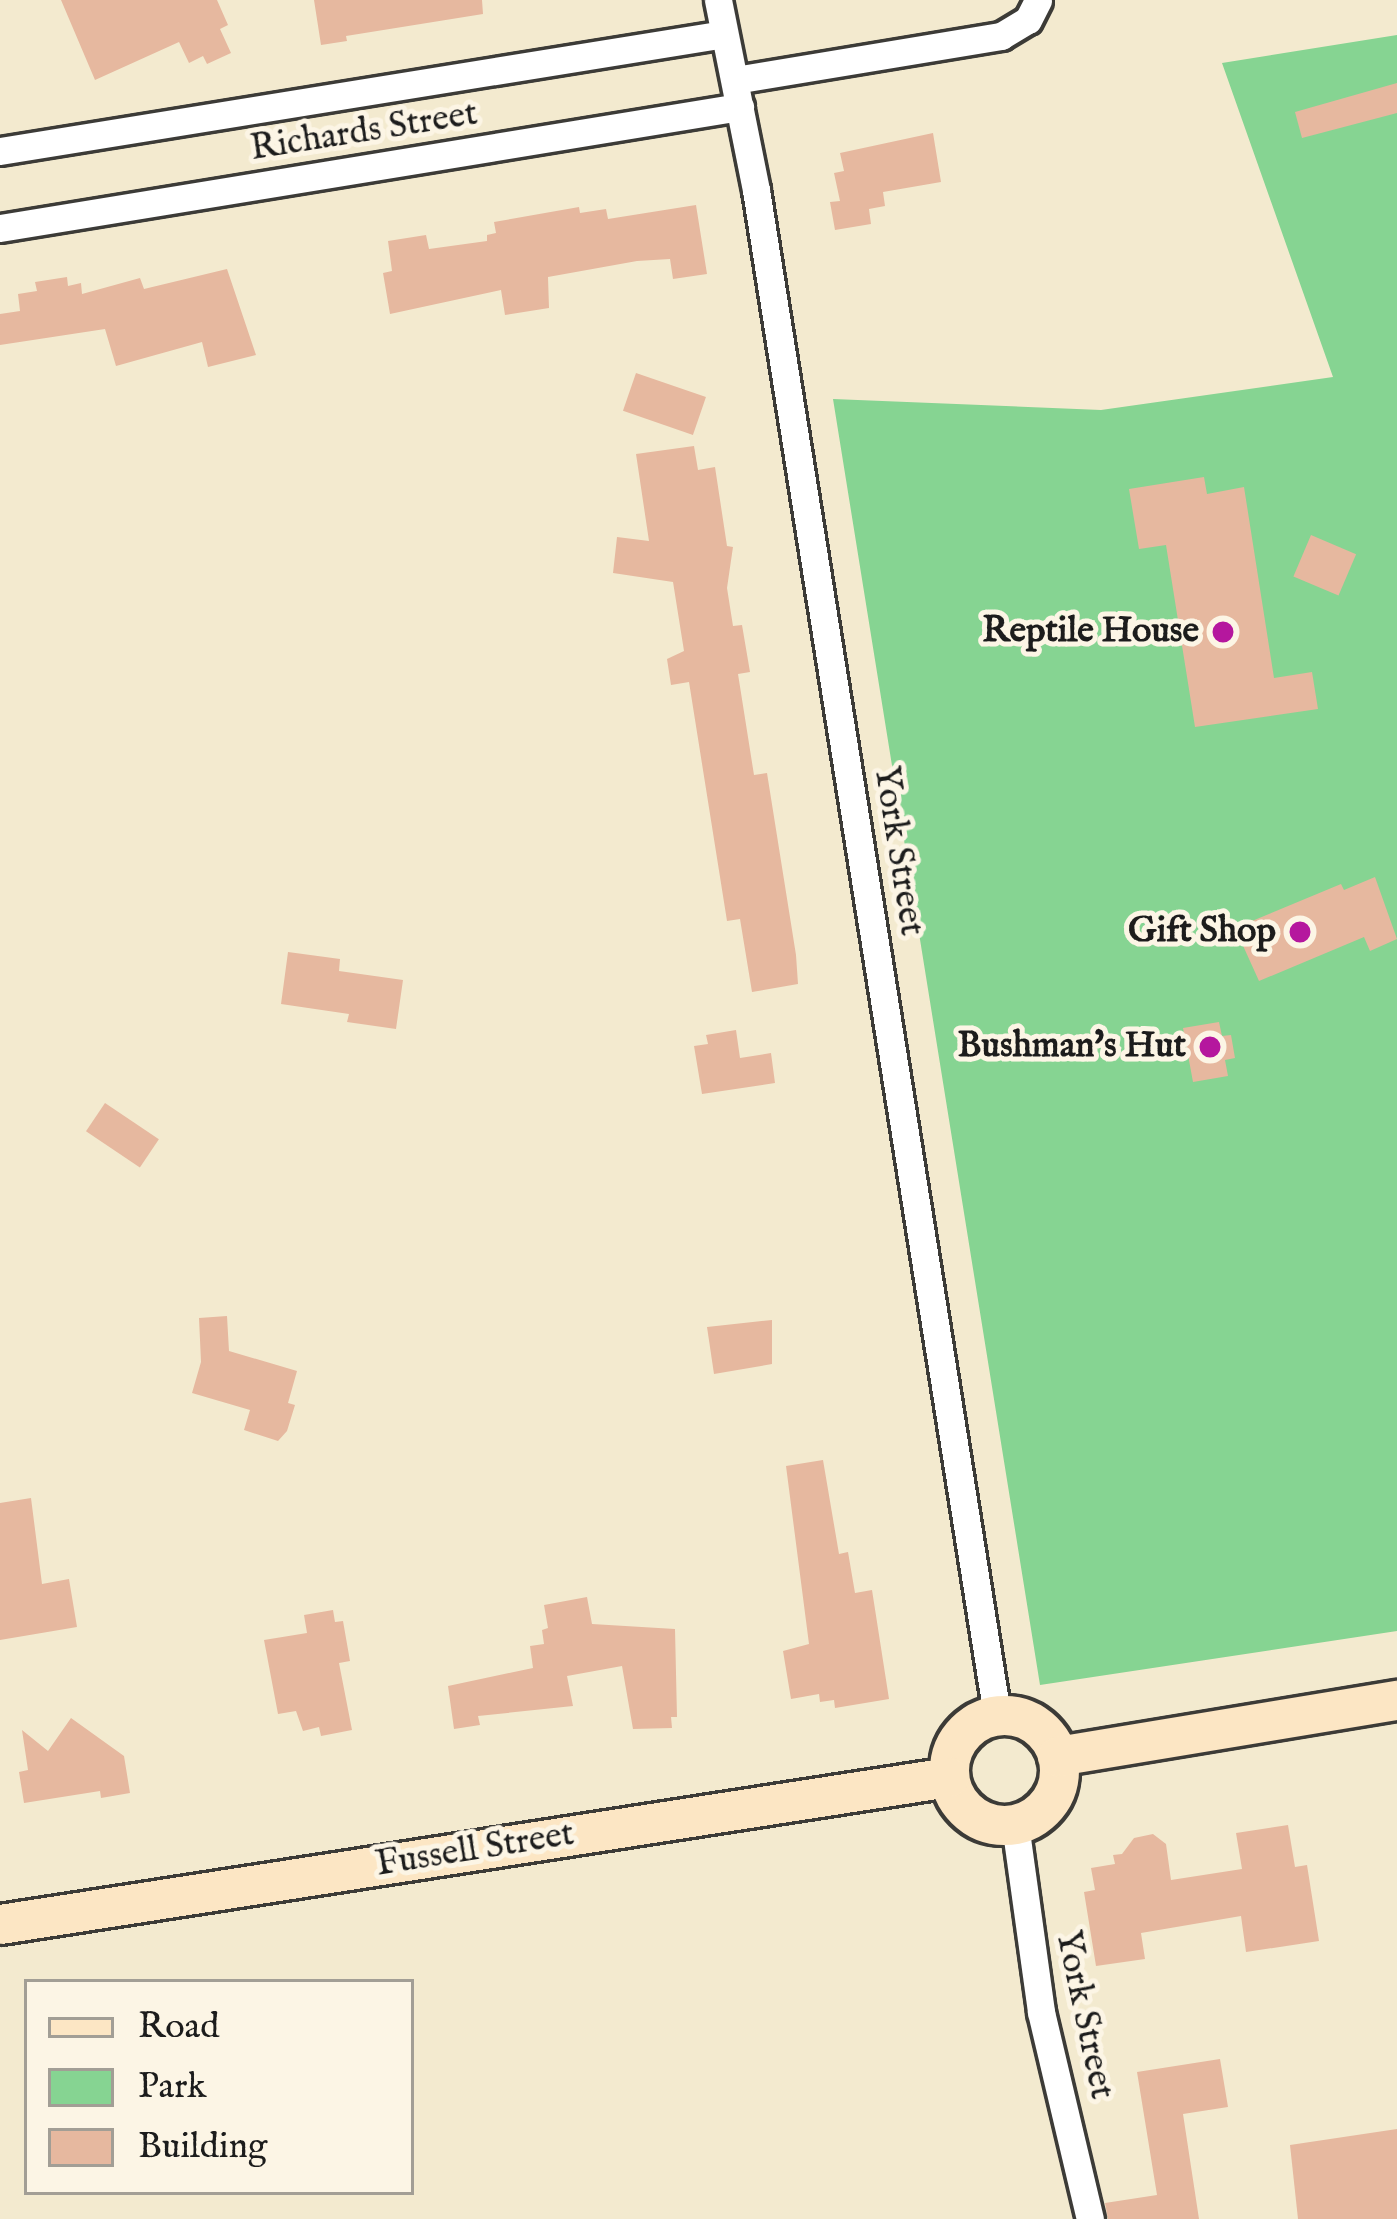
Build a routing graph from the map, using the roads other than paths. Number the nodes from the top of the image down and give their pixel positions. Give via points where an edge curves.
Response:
1 (718, 0) edge
2 (1038, 2) edge
3 (724, 34) junction
4 (738, 94) junction
5 (0, 151) edge
6 (0, 228) edge
7 (1397, 1700) edge
8 (997, 1715) junction
9 (1057, 1756) junction
10 (949, 1777) junction
11 (1015, 1824) junction
12 (0, 1924) edge
13 (1090, 2219) edge

1 - 3 street, York Street
2 - 4 street, Richards Street via 1021,27 1000,36
3 - 4 street, York Street
3 - 5 street, Richards Street
4 - 6 street, Richards Street
4 - 8 street, York Street
7 - 9 street
8 - 9 street via 1028,1720
8 - 10 street via 956,1744
9 - 11 street via 1052,1799
10 - 11 street via 972,1815
10 - 12 street, Fussell Street
11 - 13 street, York Street via 1041,2012

